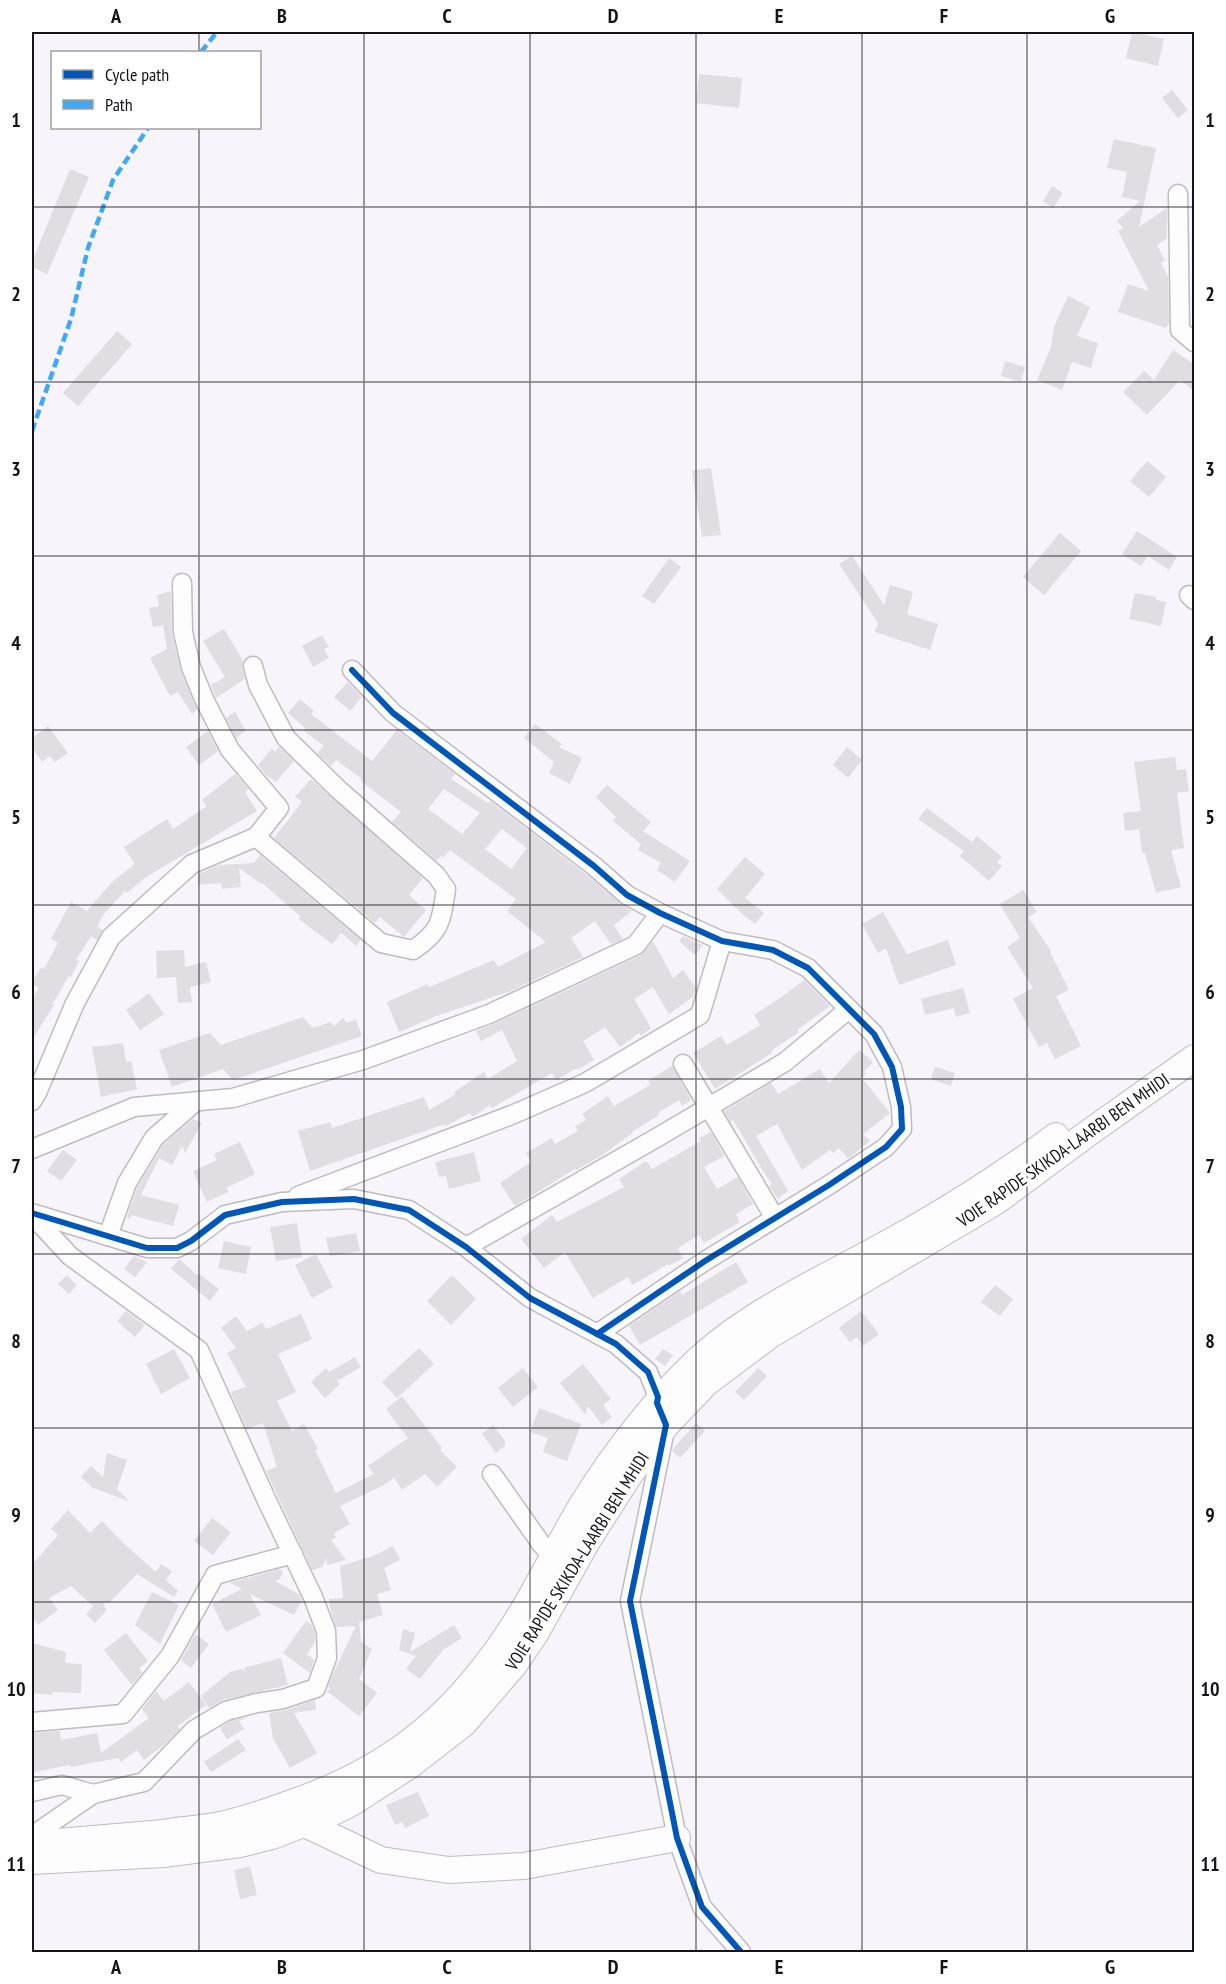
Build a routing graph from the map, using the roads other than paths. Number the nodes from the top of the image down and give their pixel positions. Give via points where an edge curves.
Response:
1 (1178, 194) dead end
2 (1194, 342) edge
3 (182, 583) dead end
4 (253, 666) dead end
5 (352, 670) dead end
6 (256, 837) junction
7 (660, 913) junction
8 (722, 940) junction
9 (849, 1009) junction
10 (1194, 1041) edge
11 (1194, 1058) edge
12 (683, 1064) dead end
13 (32, 1101) edge
14 (195, 1102) junction
15 (709, 1107) junction
16 (32, 1149) edge
17 (282, 1202) junction
18 (32, 1214) edge
19 (775, 1218) junction
20 (108, 1236) junction
21 (466, 1247) junction
22 (597, 1334) junction
23 (662, 1414) junction
24 (492, 1474) dead end
25 (293, 1554) junction
26 (554, 1558) junction
27 (32, 1722) edge
28 (32, 1791) edge
29 (93, 1794) junction
30 (305, 1824) junction
31 (32, 1836) edge
32 (677, 1838) junction
33 (32, 1844) edge
34 (32, 1861) edge
35 (741, 1953) edge

1 - 2 street via 1180,330
3 - 6 street via 183,632 204,699 231,750 279,808
4 - 6 street via 258,685 286,738 436,875 446,889 442,919 429,939 412,950 381,943
5 - 7 street via 393,713 594,866 627,896
6 - 13 street via 192,864 111,937 75,1003
7 - 8 street
7 - 14 street via 636,945 489,1014 342,1066 233,1098
8 - 9 street via 773,951 808,968
8 - 17 street via 700,1015 585,1083
9 - 15 street via 785,1062
9 - 19 street via 874,1034 892,1067 902,1129 886,1147
10 - 23 highway, VOIE RAPIDE SKIKDA-LAARBI BEN MHIDI via 973,1193 754,1318 706,1353
11 - 23 highway, VOIE RAPIDE SKIKDA-LAARBI BEN MHIDI via 994,1202 770,1335
12 - 15 street
14 - 16 street via 134,1107
14 - 20 street via 154,1138 127,1183
15 - 19 street
15 - 21 street
17 - 20 street via 225,1215 177,1248 147,1248
17 - 21 street via 354,1199 410,1210
18 - 20 street
18 - 25 street via 70,1256 199,1350
19 - 22 street
21 - 22 street via 530,1298
22 - 23 street via 616,1344 648,1372
23 - 26 highway, VOIE RAPIDE SKIKDA-LAARBI BEN MHIDI via 611,1461
23 - 30 highway, VOIE RAPIDE SKIKDA-LAARBI BEN MHIDI via 525,1648 485,1700 418,1759 353,1802
23 - 32 street via 630,1600
24 - 26 street
25 - 27 street via 215,1575 170,1656 123,1714
25 - 29 street via 326,1631 327,1658 316,1688 226,1711 194,1730 144,1782
26 - 33 highway, VOIE RAPIDE SKIKDA-LAARBI BEN MHIDI via 508,1635 468,1687 425,1731 365,1772 317,1795 225,1824
28 - 29 street via 62,1785
29 - 31 street
30 - 32 highway via 381,1860 449,1870 524,1866
30 - 34 highway, VOIE RAPIDE SKIKDA-LAARBI BEN MHIDI via 240,1844 163,1854
32 - 35 street via 702,1907

